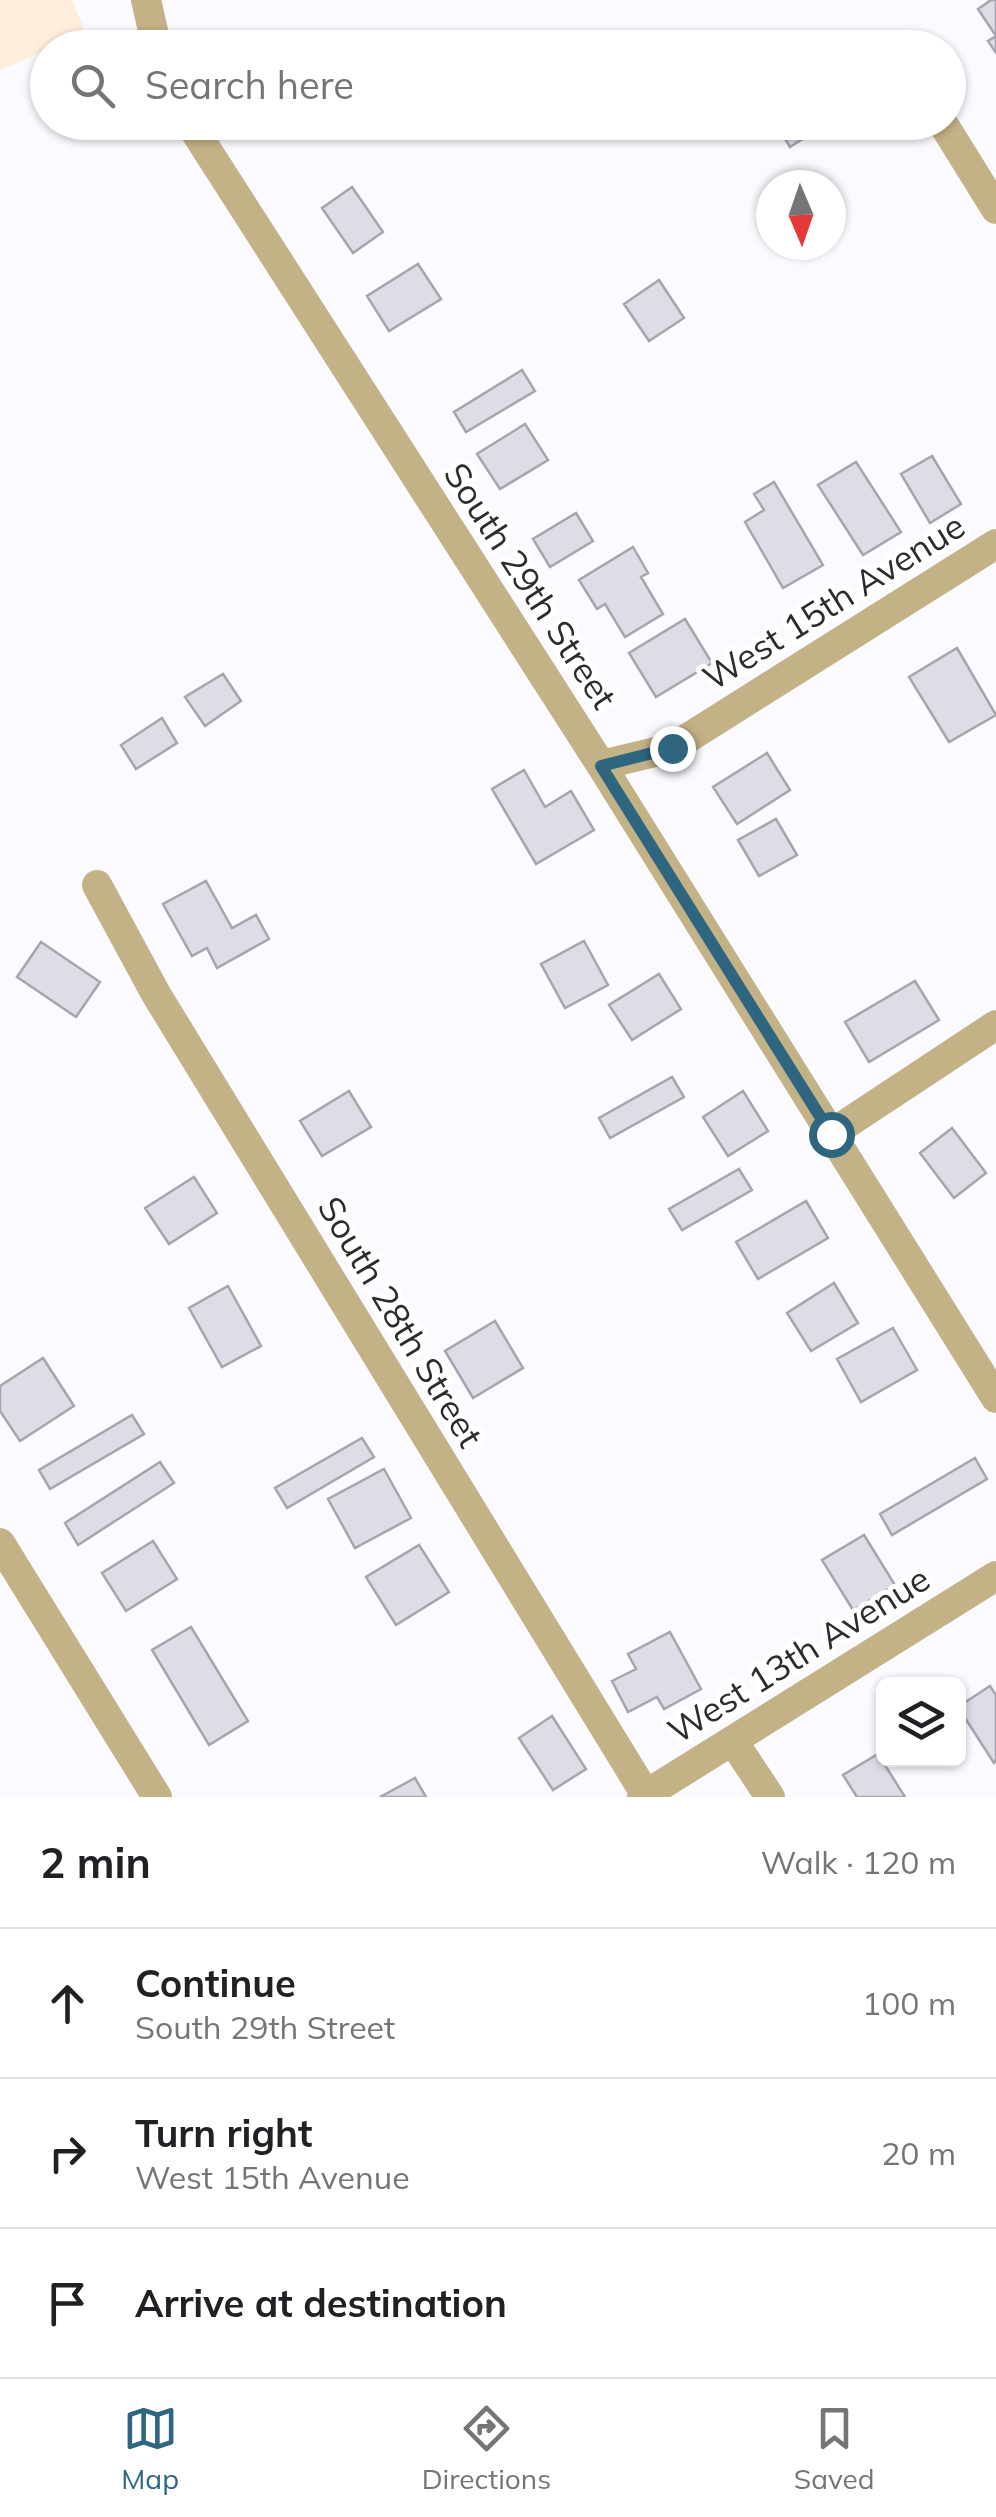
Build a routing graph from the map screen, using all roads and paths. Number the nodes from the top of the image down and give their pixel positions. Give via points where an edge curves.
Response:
1 (146, 0) edge
2 (153, 30) edge
3 (201, 140) edge
4 (953, 140) edge
5 (996, 209) edge
6 (996, 544) edge
7 (601, 766) junction
8 (97, 884) dead end
9 (996, 1026) edge
10 (831, 1134) junction
11 (996, 1398) edge
12 (0, 1544) edge
13 (996, 1576) edge
14 (733, 1741) junction
15 (644, 1796) edge
16 (157, 1797) edge
17 (770, 1797) edge

1 - 2 street
3 - 7 street, South 29th Street
4 - 5 street
6 - 7 street, West 15th Avenue via 672,748
7 - 10 street, South 29th Street
8 - 15 street, South 28th Street via 156,994
9 - 10 street
10 - 11 street, South 29th Street
12 - 16 street
13 - 14 street, West 13th Avenue
14 - 15 street, West 13th Avenue
14 - 17 street

